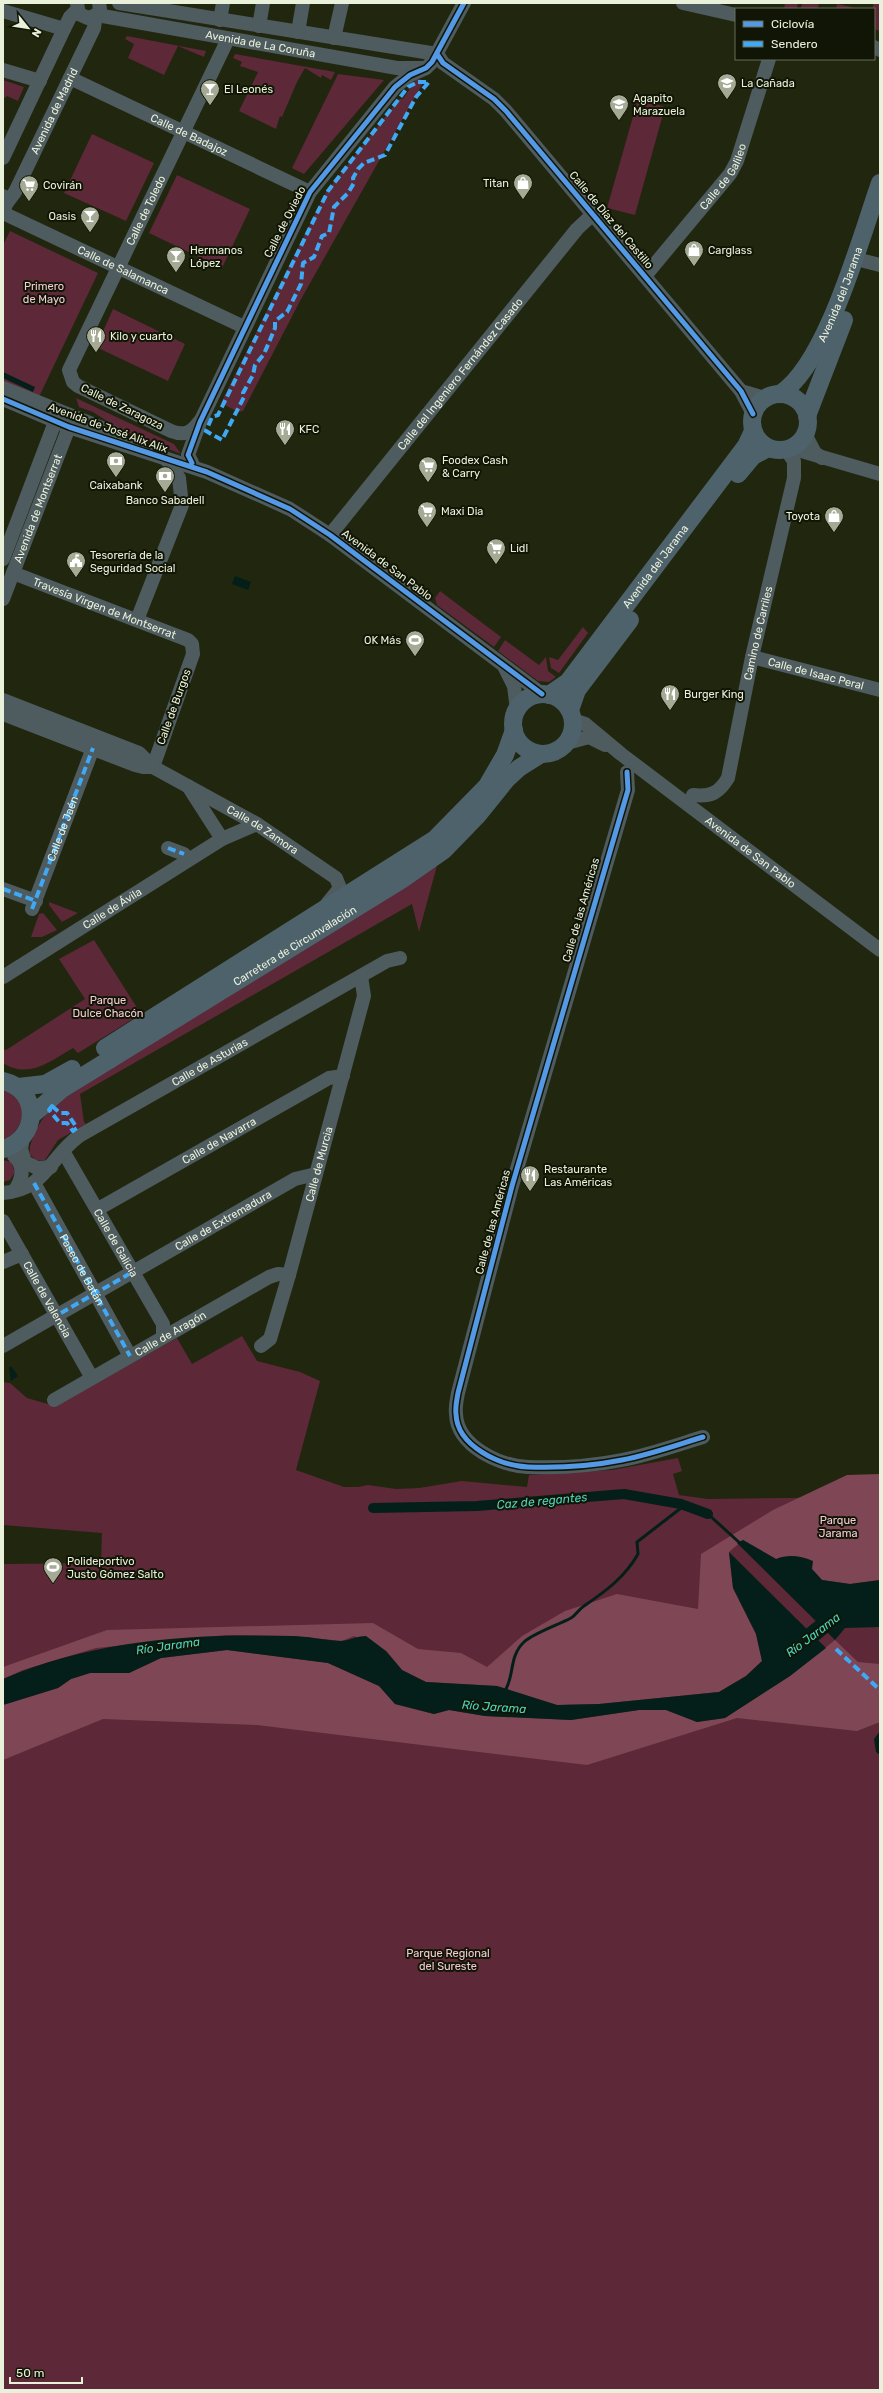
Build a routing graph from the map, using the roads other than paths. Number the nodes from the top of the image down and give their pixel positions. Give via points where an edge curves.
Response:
1 (119, 3) edge
2 (222, 3) edge
3 (263, 3) edge
4 (304, 3) edge
5 (342, 3) edge
6 (464, 3) edge
7 (683, 3) edge
8 (140, 5) edge
9 (77, 7) edge
10 (181, 8) edge
11 (3, 11) edge
12 (97, 11) edge
13 (735, 15) edge
14 (220, 20) junction
15 (259, 26) junction
16 (64, 29) junction
17 (298, 32) junction
18 (446, 37) junction
19 (334, 38) junction
20 (228, 39) junction
21 (416, 51) junction
22 (437, 54) junction
23 (768, 60) edge
24 (397, 68) junction
25 (426, 68) junction
26 (3, 70) edge
27 (460, 75) junction
28 (70, 78) junction
29 (40, 81) junction
30 (395, 87) junction
31 (184, 132) junction
32 (3, 158) edge
33 (880, 183) edge
34 (310, 192) junction
35 (4, 204) edge
36 (592, 215) junction
37 (880, 217) edge
38 (872, 263) edge
39 (118, 267) junction
40 (645, 276) junction
41 (244, 327) junction
42 (73, 382) joint
43 (3, 388) edge
44 (741, 391) junction
45 (772, 396) junction
46 (3, 399) edge
47 (30, 411) junction
48 (753, 414) junction
49 (808, 416) junction
50 (200, 422) junction
51 (63, 426) junction
52 (171, 431) junction
53 (753, 431) junction
54 (805, 434) junction
55 (49, 438) junction
56 (768, 448) junction
57 (788, 449) junction
58 (823, 458) junction
59 (190, 459) junction
60 (167, 460) junction
61 (207, 472) junction
62 (880, 474) edge
63 (794, 478) junction
64 (330, 535) junction
65 (3, 559) edge
66 (13, 573) junction
67 (3, 599) edge
68 (137, 620) junction
69 (193, 647) joint
70 (752, 656) junction
71 (502, 665) junction
72 (880, 690) edge
73 (546, 694) junction
74 (3, 700) edge
75 (517, 710) junction
76 (3, 714) edge
77 (572, 715) junction
78 (514, 730) junction
79 (567, 743) junction
80 (93, 748) junction
81 (541, 754) junction
82 (621, 754) junction
83 (153, 766) junction
84 (627, 772) dead end
85 (186, 784) junction
86 (694, 795) dead end
87 (240, 814) junction
88 (257, 824) junction
89 (222, 839) junction
90 (168, 848) dead end
91 (184, 854) dead end
92 (3, 889) edge
93 (323, 909) junction
94 (880, 950) edge
95 (400, 958) dead end
96 (362, 976) junction
97 (3, 977) edge
98 (343, 1076) junction
99 (11, 1084) edge
100 (32, 1115) junction
101 (23, 1138) junction
102 (3, 1150) edge
103 (63, 1151) junction
104 (51, 1167) junction
105 (316, 1174) junction
106 (34, 1183) junction
107 (9, 1191) edge
108 (98, 1209) junction
109 (3, 1221) edge
110 (22, 1254) junction
111 (3, 1262) edge
112 (131, 1273) junction
113 (290, 1275) junction
114 (95, 1293) junction
115 (59, 1314) junction
116 (163, 1336) junction
117 (3, 1346) edge
118 (261, 1346) dead end
119 (130, 1356) junction
120 (92, 1378) junction
121 (54, 1400) dead end
122 (704, 1437) dead end

1 - 8 street, Avenida de La Coruña
2 - 14 street
3 - 15 street
4 - 17 street
5 - 19 street
6 - 18 street, Calle de Oviedo
7 - 13 street
8 - 10 street, Avenida de La Coruña
9 - 12 street, Avenida de La Coruña via 83,17 88,18
9 - 16 street
10 - 14 street, Avenida de La Coruña
11 - 16 street
12 - 20 street, Avenida de La Coruña
12 - 28 street, Avenida de Madrid via 94,28
14 - 15 street, Avenida de La Coruña
15 - 17 street, Avenida de La Coruña
16 - 29 street
17 - 19 street, Avenida de La Coruña
18 - 22 street, Calle de Oviedo
18 - 27 street, Calle de Díaz del Castillo via 448,54
19 - 21 street, Avenida de La Coruña
20 - 24 street, Avenida de La Coruña
20 - 31 street, Calle de Toledo
21 - 22 street, Avenida de La Coruña
21 - 24 street
22 - 25 street, Calle de Oviedo
22 - 27 street, Calle de Díaz del Castillo via 443,63
23 - 40 street, Calle de Galileo via 737,161 730,174
24 - 25 street, Avenida de La Coruña
24 - 30 street
25 - 27 street, Calle de Díaz del Castillo
25 - 30 street, Calle de Oviedo via 410,75
26 - 29 street
27 - 36 street, Calle de Díaz del Castillo via 494,99 506,111
28 - 31 street, Calle de Badajoz
28 - 35 street, Avenida de Madrid via 15,192
29 - 32 street
30 - 34 street, Calle de Oviedo
31 - 34 street, Calle de Badajoz
31 - 39 street, Calle de Toledo
33 - 45 main road, Avenida del Jarama via 826,333 797,378
34 - 41 street, Calle de Oviedo
35 - 39 street, Calle de Salamanca
36 - 40 street, Calle de Díaz del Castillo
36 - 64 street, Calle del Ingeniero Fernández Casado via 577,229
37 - 38 main road, Avenida del Jarama
38 - 49 main road, Avenida del Jarama
39 - 41 street, Calle de Salamanca
39 - 42 street, Calle de Toledo via 69,370
40 - 44 street, Calle de Díaz del Castillo
41 - 50 street, Calle de Oviedo
42 - 52 street, Calle de Zaragoza
43 - 51 street, Avenida de José Alix Alix
44 - 45 street
44 - 48 street, Calle de Díaz del Castillo
45 - 48 main road
45 - 49 main road via 796,399
46 - 47 street, Avenida de José Alix Alix
47 - 51 street, Avenida de José Alix Alix
47 - 55 street, Avenida de José Alix Alix via 40,418
48 - 53 main road
49 - 54 main road
50 - 52 street, Calle de Zaragoza via 192,431 185,434
50 - 59 street, Calle de Oviedo
51 - 55 street, Avenida de Montserrat
51 - 59 street, Avenida de José Alix Alix
51 - 60 street, Avenida de José Alix Alix
51 - 66 street, Avenida de Montserrat
52 - 59 street, Calle de Zaragoza
53 - 56 main road
53 - 73 main road, Avenida del Jarama via 746,446 568,682
54 - 57 main road via 799,442
54 - 58 street via 815,453
55 - 65 street, Avenida de Montserrat
56 - 57 main road
56 - 77 main road, Avenida del Jarama via 753,456 743,467 577,690
57 - 58 street
57 - 63 street, Camino de Carriles via 794,461
58 - 62 street
58 - 63 street via 812,460
59 - 61 street, Avenida de José Alix Alix
60 - 61 street, Avenida de José Alix Alix
60 - 68 street via 179,478 182,504
61 - 64 street, Avenida de San Pablo via 270,498
63 - 70 street, Camino de Carriles
64 - 71 street, Avenida de San Pablo
66 - 67 street, Avenida de Montserrat
66 - 68 street, Travesía Virgen de Montserrat
68 - 69 street, Travesía Virgen de Montserrat via 188,640
69 - 83 street, Calle de Burgos via 193,654
70 - 72 street, Calle de Isaac Peral
70 - 86 street, Camino de Carriles via 728,778 721,790 715,794 705,797
71 - 73 street, Avenida de San Pablo
71 - 75 street, Avenida de San Pablo via 514,686
73 - 75 main road via 527,699
73 - 77 main road via 561,700
74 - 83 street, Calle de Zamora via 139,753
75 - 78 main road
76 - 80 street, Calle de Zamora
77 - 79 main road via 571,736
77 - 82 street, Avenida de San Pablo
78 - 81 main road via 523,746
78 - 93 main road, Carretera de Circunvalación via 505,755 487,786 435,839
79 - 81 main road via 560,750
79 - 82 street, Avenida de San Pablo via 589,737
80 - 83 street, Calle de Zamora via 143,767
80 - 92 street, Calle de Jaén via 34,905
81 - 100 main road, Carretera de Circunvalación via 506,780 477,816 444,850 401,880 62,1089
82 - 94 street, Avenida de San Pablo
83 - 85 street, Calle de Zamora
84 - 122 street, Calle de las Américas via 628,790 512,1186 458,1392 456,1414 462,1432 479,1450 508,1464 527,1467 622,1460
85 - 87 street, Calle de Zamora
85 - 89 street
87 - 88 street, Calle de Zamora
87 - 89 street, Calle de Ávila
88 - 89 street, Calle de Ávila
88 - 93 street, Calle de Zamora via 336,878 340,888
89 - 97 street, Calle de Ávila
90 - 91 street
93 - 99 main road, Carretera de Circunvalación via 58,1078 38,1085
95 - 96 street, Calle de Asturias via 387,961
96 - 98 street, Calle de Murcia via 364,996
96 - 103 street, Calle de Asturias via 79,1136
98 - 105 street, Calle de Murcia
98 - 108 street, Calle de Navarra via 329,1078
99 - 100 main road via 30,1105
100 - 101 main road via 31,1124
101 - 102 main road via 17,1144
101 - 104 street via 21,1149 25,1162 36,1168
102 - 107 street via 20,1161 22,1168 20,1183
103 - 104 street, Calle de Asturias
103 - 108 street, Calle de Galicia
104 - 106 street, Calle de Asturias
105 - 112 street, Calle de Extremadura via 295,1179
105 - 113 street, Calle de Murcia
106 - 107 street
106 - 114 street, Paseo de Batán
108 - 112 street, Calle de Galicia
109 - 110 street, Calle de Valencia
110 - 111 street
110 - 115 street, Calle de Valencia
112 - 114 street, Calle de Extremadura
112 - 116 street, Calle de Galicia via 163,1324
113 - 116 street, Calle de Aragón via 278,1274 269,1277
113 - 118 street, Calle de Murcia via 270,1339
114 - 115 street, Calle de Extremadura
114 - 119 street, Paseo de Batán
115 - 117 street, Calle de Extremadura
115 - 120 street, Calle de Valencia
116 - 119 street, Calle de Aragón
119 - 120 street, Calle de Aragón
120 - 121 street, Calle de Aragón

